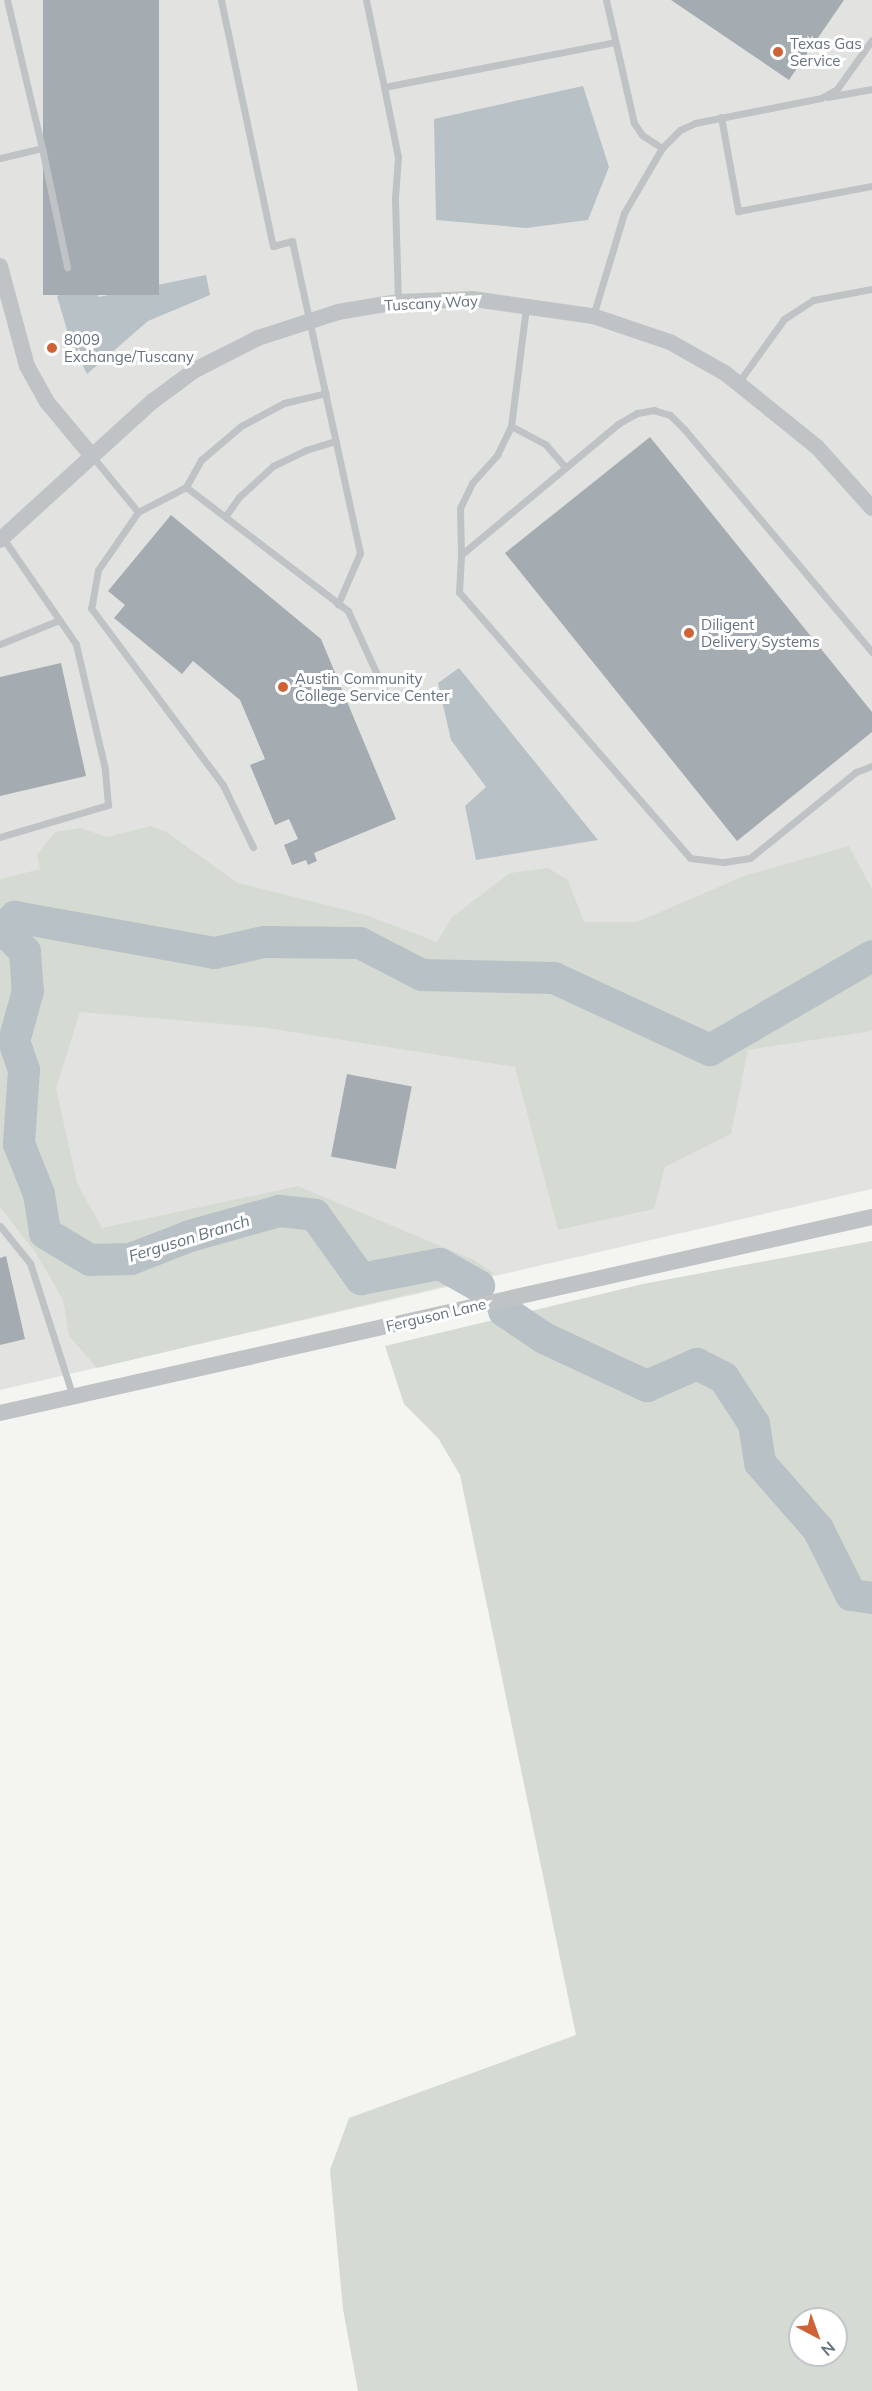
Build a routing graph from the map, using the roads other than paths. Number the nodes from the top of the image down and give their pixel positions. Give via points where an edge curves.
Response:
1 (7, 0) edge
2 (221, 0) edge
3 (366, 0) edge
4 (606, 0) edge
5 (872, 40) edge
6 (615, 42) junction
7 (384, 87) junction
8 (872, 89) edge
9 (821, 98) junction
10 (721, 117) junction
11 (42, 148) junction
12 (662, 148) junction
13 (0, 158) edge
14 (872, 186) edge
15 (0, 266) edge
16 (68, 267) dead end
17 (872, 289) edge
18 (398, 302) junction
19 (526, 304) junction
20 (593, 316) junction
21 (310, 320) junction
22 (738, 383) junction
23 (326, 393) junction
24 (511, 426) junction
25 (336, 441) junction
26 (92, 456) junction
27 (566, 468) junction
28 (186, 487) junction
29 (872, 508) edge
30 (138, 512) junction
31 (225, 517) junction
32 (1, 539) edge
33 (461, 555) junction
34 (338, 604) junction
35 (59, 620) junction
36 (0, 644) edge
37 (872, 652) edge
38 (386, 694) dead end
39 (872, 766) edge
40 (0, 837) edge
41 (253, 847) dead end
42 (872, 1217) edge
43 (0, 1226) edge
44 (73, 1397) junction
45 (0, 1413) edge

1 - 11 lane
2 - 21 lane via 273,246 292,241
3 - 7 lane
4 - 6 lane
5 - 9 lane via 837,89
6 - 7 lane
6 - 12 lane via 634,123 642,135
7 - 18 lane via 398,157
8 - 9 lane
9 - 10 lane
10 - 12 lane via 680,130
10 - 14 lane via 738,211
11 - 13 lane
11 - 16 lane
12 - 20 lane via 624,213
15 - 26 street via 27,366 47,402
17 - 22 lane via 813,300 784,319
18 - 19 street, Tuscany Way via 473,298
18 - 21 street, Tuscany Way
19 - 20 street, Tuscany Way
19 - 24 lane
20 - 22 street, Tuscany Way via 670,342
21 - 23 lane
21 - 26 street, Tuscany Way via 258,338 195,370 153,401
22 - 29 street, Tuscany Way via 816,447
23 - 25 lane
23 - 28 lane via 284,403 241,426 201,460
24 - 27 lane via 546,445
24 - 33 lane via 497,455 472,483 460,508
25 - 31 lane via 273,466 239,497
25 - 34 lane via 360,553
26 - 30 lane
26 - 32 street, Tuscany Way
27 - 33 lane
27 - 37 lane via 637,413 654,410 670,415
28 - 30 lane
28 - 31 lane
30 - 41 lane via 98,570 90,608 223,785
31 - 34 lane
32 - 35 lane
33 - 39 lane via 459,592 690,858 750,858 856,772
34 - 38 lane via 348,611
35 - 36 lane
35 - 40 lane via 76,644 105,769 108,805
42 - 44 street, Ferguson Lane
43 - 44 lane via 30,1263
44 - 45 street, Ferguson Lane

